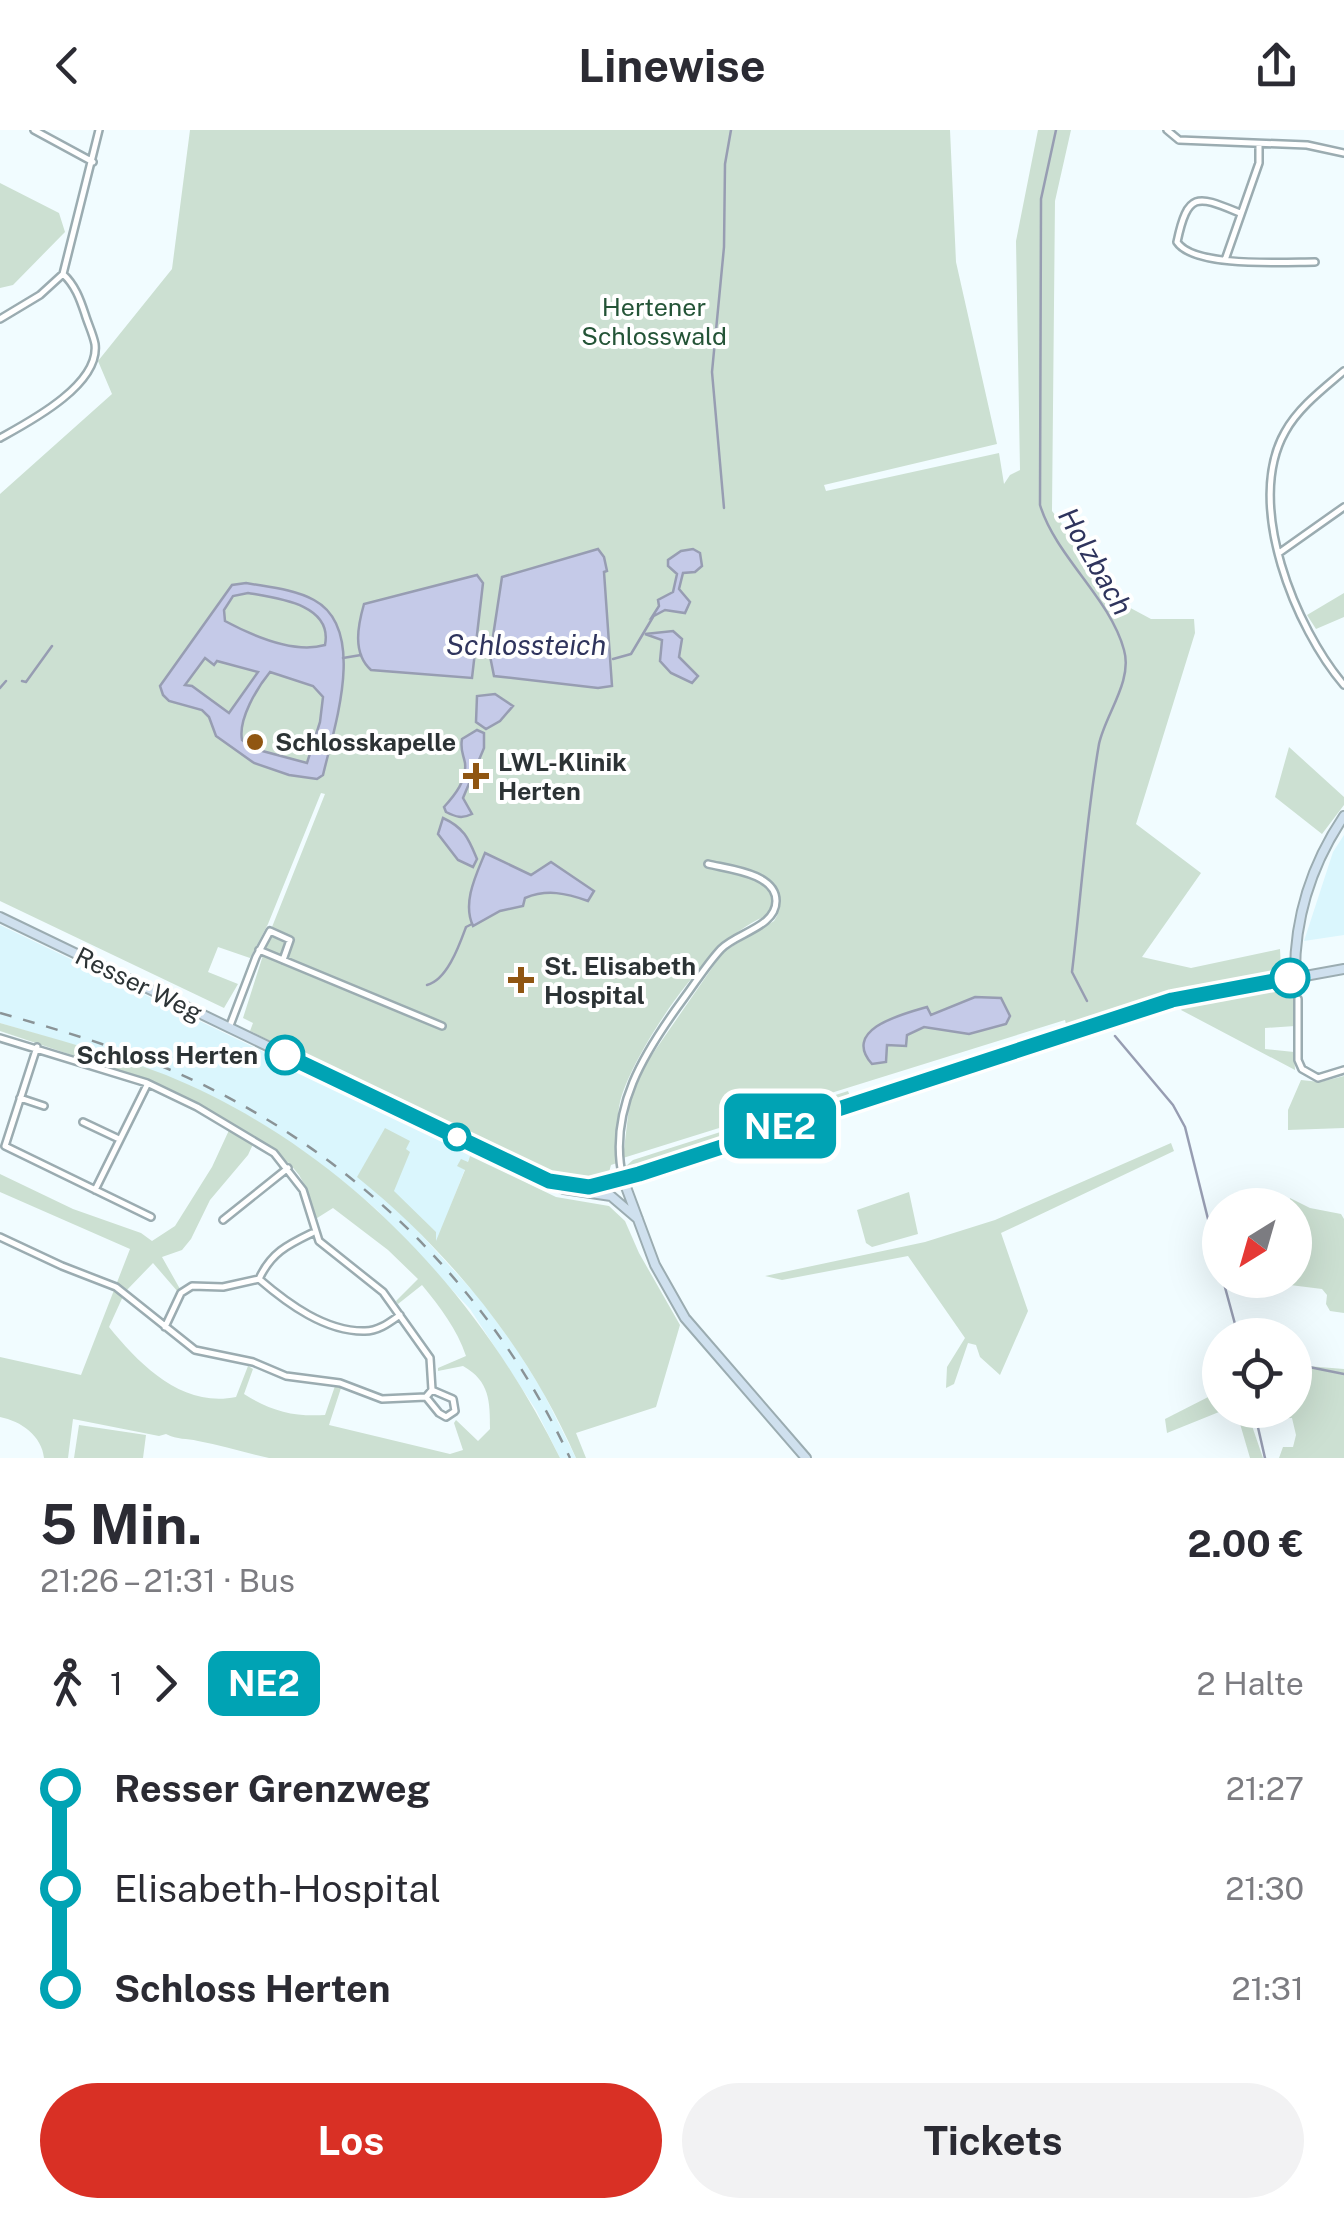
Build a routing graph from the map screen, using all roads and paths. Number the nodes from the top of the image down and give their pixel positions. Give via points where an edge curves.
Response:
1 (34, 130) edge
2 (99, 130) edge
3 (1167, 130) edge
4 (1259, 144) junction
5 (1344, 153) edge
6 (93, 162) junction
7 (1240, 214) junction
8 (1225, 260) junction
9 (1315, 262) dead end
10 (63, 274) junction
11 (0, 318) edge
12 (1344, 371) edge
13 (0, 438) edge
14 (1344, 507) edge
15 (1279, 553) junction
16 (1343, 682) edge
17 (1344, 816) edge
18 (708, 864) dead end
19 (0, 917) edge
20 (260, 950) junction
21 (283, 960) junction
22 (1344, 968) edge
23 (1295, 978) junction
24 (1298, 1000) dead end
25 (442, 1026) dead end
26 (229, 1028) junction
27 (0, 1038) edge
28 (37, 1047) junction
29 (1344, 1070) edge
30 (147, 1083) junction
31 (20, 1098) junction
32 (44, 1106) dead end
33 (83, 1122) dead end
34 (119, 1139) junction
35 (288, 1168) junction
36 (622, 1179) junction
37 (549, 1181) junction
38 (95, 1190) junction
39 (152, 1217) dead end
40 (638, 1218) junction
41 (223, 1220) dead end
42 (314, 1232) junction
43 (0, 1237) edge
44 (260, 1280) junction
45 (400, 1315) junction
46 (166, 1327) junction
47 (432, 1390) junction
48 (426, 1397) junction
49 (806, 1458) edge

1 - 6 street
2 - 6 street
3 - 4 street via 1180,140
4 - 5 street
4 - 7 street
6 - 10 street
7 - 8 street
7 - 8 street via 1196,200 1178,236 1182,248
8 - 9 street
10 - 11 street
10 - 13 street via 80,299 96,347 62,401
12 - 15 street via 1301,411 1274,459 1270,489
14 - 15 street
15 - 16 street via 1309,634
17 - 23 main road via 1298,917
18 - 36 street via 763,880 776,906 768,920 722,948 647,1050 623,1113
19 - 26 main road, Resser Weg
20 - 21 street
20 - 21 street via 268,933 277,932 290,940
20 - 26 street
21 - 25 street
22 - 23 main road, Resser Weg
23 - 36 main road, Resser Weg via 1129,1014
24 - 29 street via 1302,1070 1318,1078
26 - 37 main road, Resser Weg
27 - 28 street
28 - 30 street
28 - 31 street
30 - 34 street
30 - 35 street via 252,1138
31 - 32 street
31 - 38 street via 4,1146
33 - 34 street
34 - 38 street
35 - 41 street
35 - 42 street via 303,1190
36 - 37 main road, Resser Weg via 589,1187
36 - 40 main road
37 - 40 main road, Resser Weg via 611,1196
38 - 39 street
40 - 49 main road via 685,1318
42 - 44 street via 281,1248
42 - 45 street
43 - 46 street via 116,1286
44 - 45 street via 328,1324 366,1332
44 - 46 street via 192,1286 181,1294
45 - 47 street via 430,1358
46 - 48 street via 195,1350 286,1376 340,1382 392,1400
47 - 48 street
47 - 48 street via 452,1399 455,1411 439,1414

